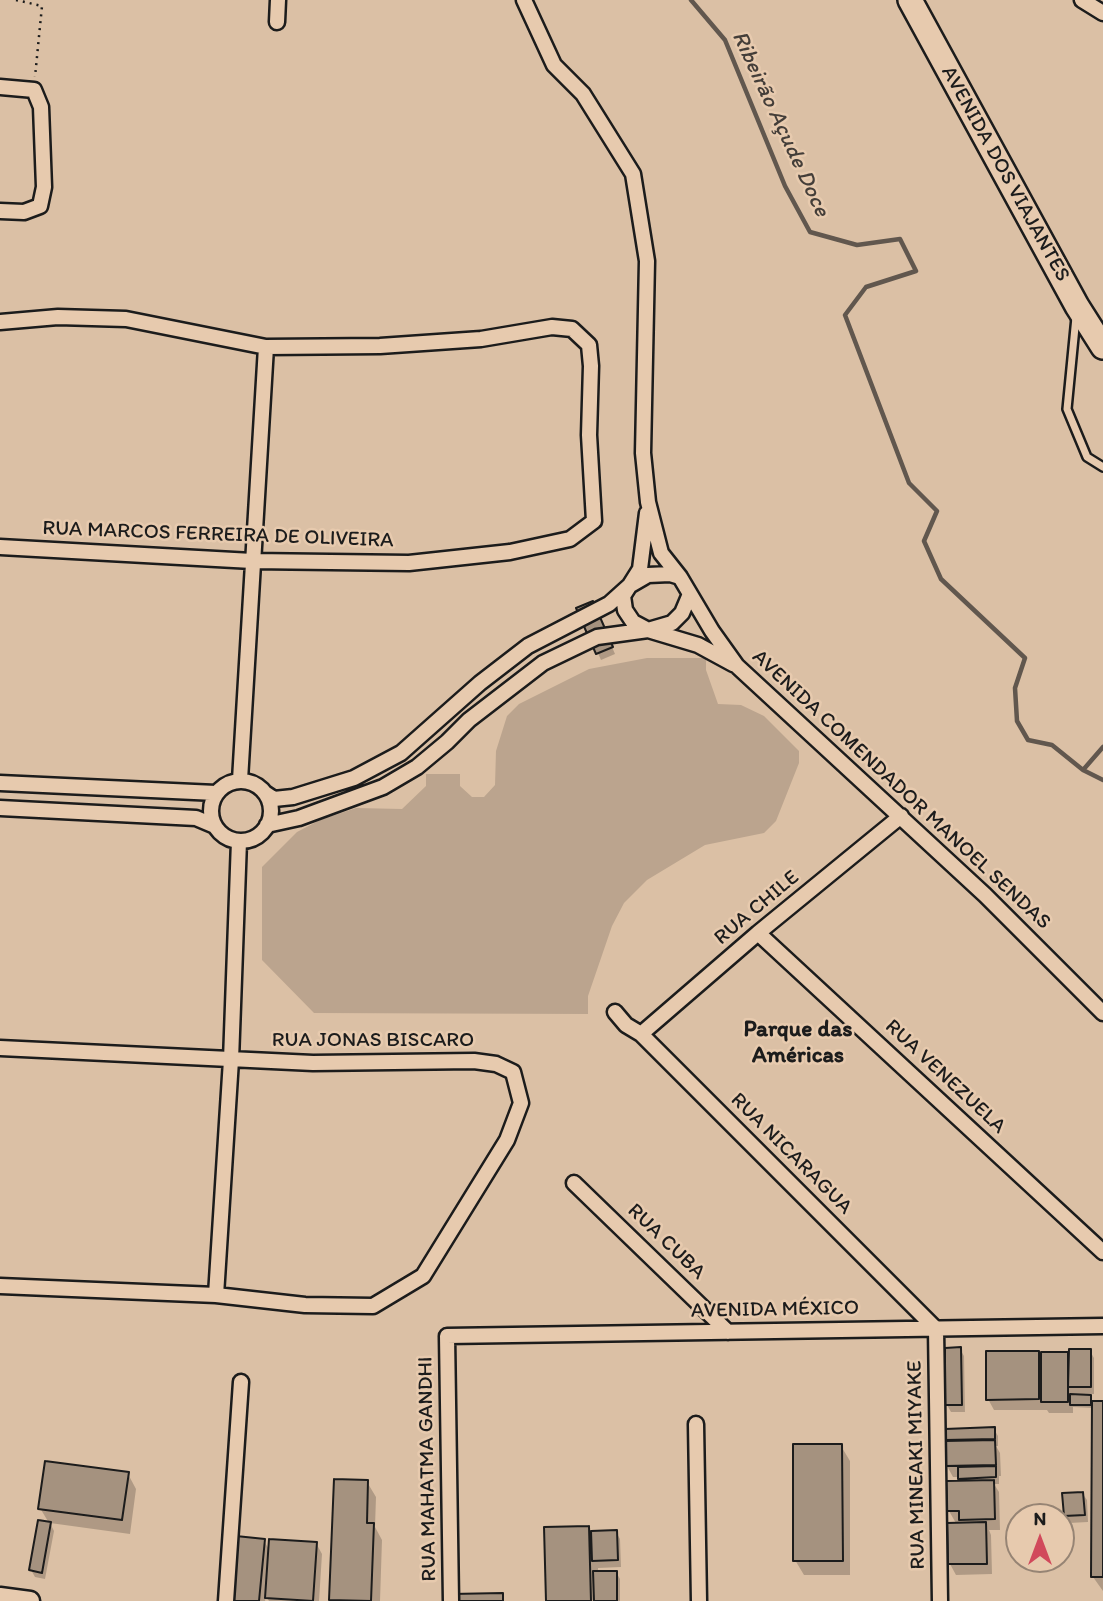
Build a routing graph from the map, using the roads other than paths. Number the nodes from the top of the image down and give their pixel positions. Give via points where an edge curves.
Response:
1 (278, 0) edge
2 (524, 0) edge
3 (910, 0) edge
4 (1082, 0) edge
5 (1103, 13) edge
6 (278, 22) dead end
7 (0, 87) edge
8 (0, 211) edge
9 (1077, 306) junction
10 (0, 322) edge
11 (266, 347) junction
12 (1103, 347) edge
13 (1103, 467) edge
14 (648, 502) junction
15 (0, 547) edge
16 (252, 561) junction
17 (680, 577) junction
18 (629, 586) junction
19 (691, 594) junction
20 (648, 630) junction
21 (737, 666) junction
22 (240, 780) junction
23 (0, 783) edge
24 (216, 793) junction
25 (265, 793) junction
26 (0, 808) edge
27 (901, 817) junction
28 (267, 825) junction
29 (215, 826) junction
30 (239, 841) junction
31 (758, 933) junction
32 (615, 1012) dead end
33 (1103, 1013) edge
34 (641, 1034) junction
35 (0, 1048) edge
36 (231, 1060) junction
37 (574, 1183) dead end
38 (1103, 1252) edge
39 (0, 1286) edge
40 (216, 1295) junction
41 (1103, 1326) edge
42 (936, 1329) junction
43 (728, 1332) junction
44 (447, 1336) joint
45 (241, 1382) dead end
46 (696, 1424) dead end
47 (0, 1597) edge
48 (30, 1601) edge
49 (226, 1601) edge
50 (451, 1601) edge
51 (699, 1601) edge
52 (940, 1601) edge

1 - 6 street
2 - 14 street, AVENIDA COMENDADOR MANOEL SENDAS via 554,65 583,94 633,174 648,261 643,453
3 - 9 main road, AVENIDA DOS VIAJANTES
4 - 5 street
7 - 8 street via 34,90 41,107 44,187 40,206 24,212
9 - 12 main road, AVENIDA DOS VIAJANTES
9 - 13 lane via 1067,409 1087,457
10 - 11 street via 58,317 126,319
11 - 16 street
11 - 16 street, RUA MARCOS FERREIRA DE OLIVEIRA via 380,346 481,339 552,327 572,329 589,345 594,522 570,539 510,552 409,563
14 - 17 street, AVENIDA COMENDADOR MANOEL SENDAS via 660,553
14 - 18 street via 639,569
15 - 16 street, RUA MARCOS FERREIRA DE OLIVEIRA
16 - 22 street
17 - 18 street via 648,575
17 - 19 street, AVENIDA COMENDADOR MANOEL SENDAS
18 - 20 street via 623,596 625,610 633,622
18 - 25 street via 609,604 528,646 401,753 354,778 293,797 274,799
19 - 20 street via 672,623
19 - 21 street, AVENIDA COMENDADOR MANOEL SENDAS
20 - 21 street via 698,645
20 - 28 street via 597,637 543,663 417,767 383,787
21 - 27 street, AVENIDA COMENDADOR MANOEL SENDAS
22 - 24 street
22 - 25 street via 254,783
23 - 24 street
24 - 29 street via 210,809
25 - 28 street via 271,809
26 - 29 street via 196,818
27 - 31 street, RUA CHILE
27 - 33 street, AVENIDA COMENDADOR MANOEL SENDAS
28 - 30 street via 255,837
29 - 30 street via 225,837
30 - 36 street
31 - 34 street, RUA CHILE
31 - 38 street, RUA VENEZUELA
32 - 34 street, RUA NICARAGUA
34 - 42 street, RUA NICARAGUA
35 - 36 street, RUA JONAS BISCARO
36 - 40 street
36 - 40 street, RUA JONAS BISCARO via 496,1064 513,1072 521,1103 507,1140 423,1276 373,1306 305,1305
37 - 43 street, RUA CUBA
39 - 40 street
41 - 42 street, AVENIDA MÉXICO
42 - 43 street, AVENIDA MÉXICO
42 - 52 street, RUA MINEAKI MIYAKE
43 - 44 street, AVENIDA MÉXICO
44 - 50 street, RUA MAHATMA GANDHI
45 - 49 street
46 - 51 street
47 - 48 street

